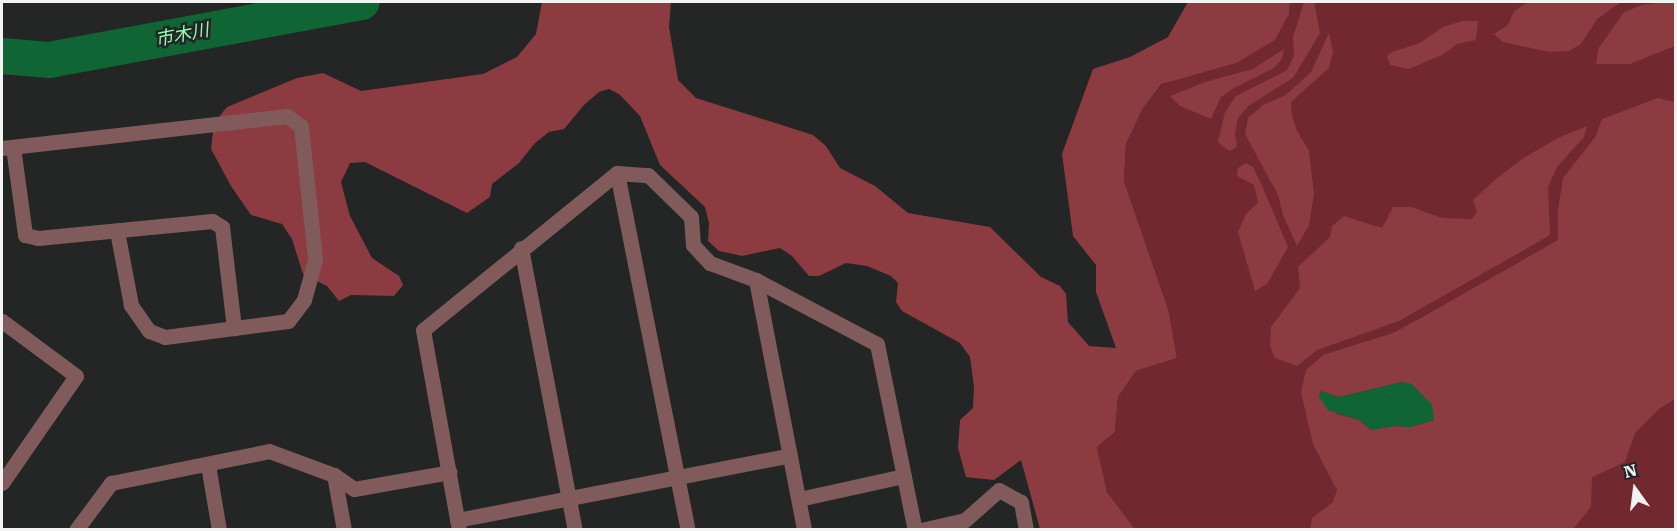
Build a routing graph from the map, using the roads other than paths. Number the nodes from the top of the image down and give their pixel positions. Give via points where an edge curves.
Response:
1 (7, 148) edge
2 (616, 173) junction
3 (117, 231) junction
4 (521, 248) junction
5 (756, 280) junction
6 (2, 321) edge
7 (234, 328) junction
8 (790, 455) junction
9 (208, 465) junction
10 (450, 472) junction
11 (333, 475) junction
12 (677, 476) junction
13 (904, 476) junction
14 (2, 483) edge
15 (569, 497) junction
16 (799, 500) junction
17 (458, 525) edge
18 (76, 530) edge
19 (219, 530) edge
20 (344, 530) edge
21 (575, 530) edge
22 (688, 530) edge
23 (804, 530) edge
24 (915, 530) edge
25 (921, 530) edge
26 (1026, 530) edge

1 - 3 street via 25,235 38,238
1 - 7 street via 287,116 301,126 315,260 304,300 288,321
2 - 4 street
2 - 5 street via 648,175 691,217 693,245 710,263
2 - 12 street
3 - 7 street via 131,305 149,331 165,337
3 - 7 street via 212,221 222,227
4 - 10 street via 423,330
4 - 15 street
5 - 8 street
5 - 13 street via 877,344
6 - 14 street via 76,376
8 - 12 street
8 - 16 street
9 - 11 street via 269,451
9 - 18 street via 111,483
9 - 19 street
10 - 11 street via 354,489
10 - 17 street
11 - 20 street
12 - 15 street
12 - 22 street
13 - 16 street
13 - 24 street
15 - 17 street
15 - 21 street
16 - 23 street
25 - 26 street via 964,520 999,490 1021,502

